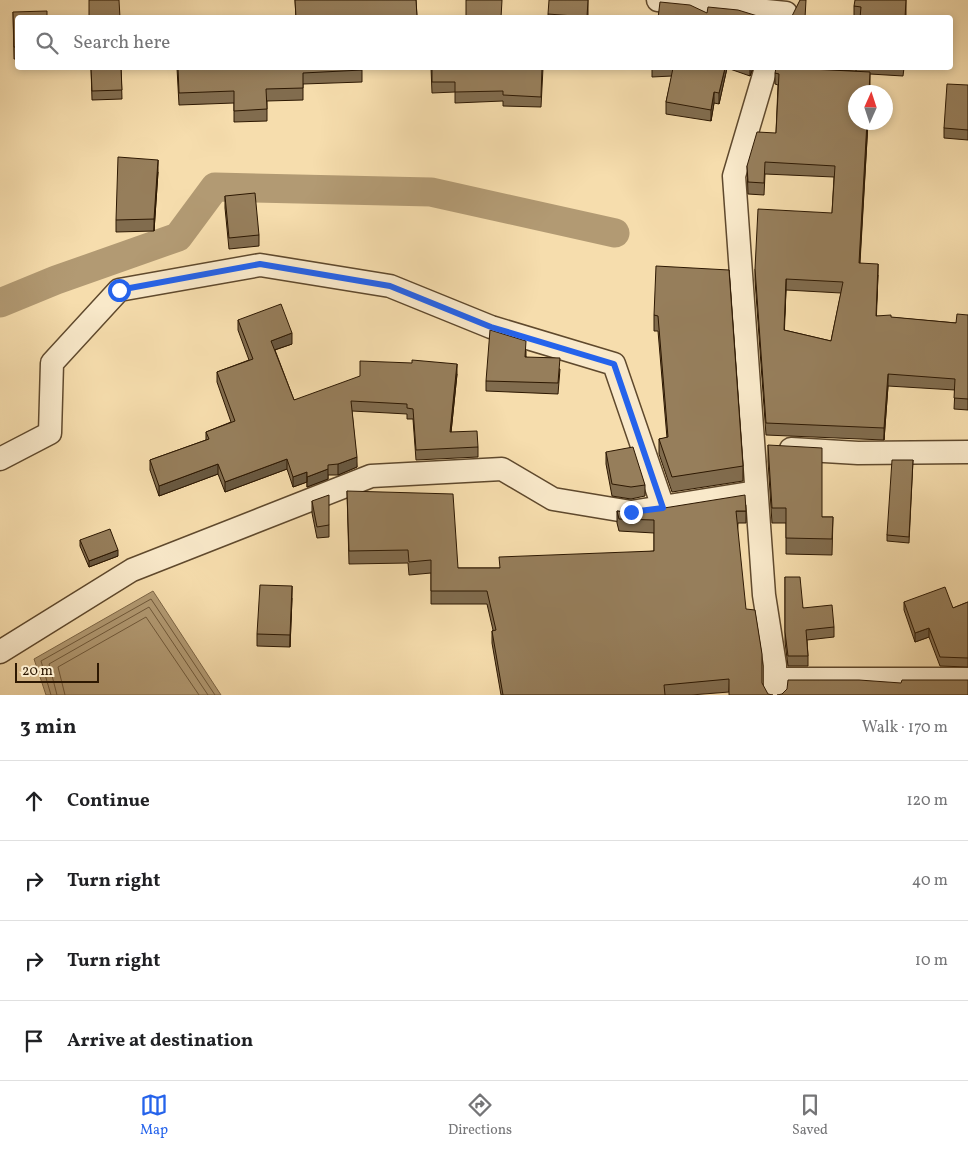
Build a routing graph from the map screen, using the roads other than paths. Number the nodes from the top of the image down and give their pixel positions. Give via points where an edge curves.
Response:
1 (658, 0) edge
2 (788, 10) edge
3 (765, 70) edge
4 (752, 447) junction
5 (968, 452) edge
6 (0, 459) edge
7 (756, 492) junction
8 (663, 508) junction
9 (0, 652) edge
10 (968, 679) edge
11 (775, 687) edge

1 - 2 street
3 - 4 street via 734,176
4 - 5 street via 858,453
4 - 7 street
6 - 8 street via 50,433 52,363 119,290 260,264 390,286 491,327 614,364
7 - 8 street
7 - 11 street
8 - 9 street via 631,512 553,499 502,469 371,476 132,570
10 - 11 street

